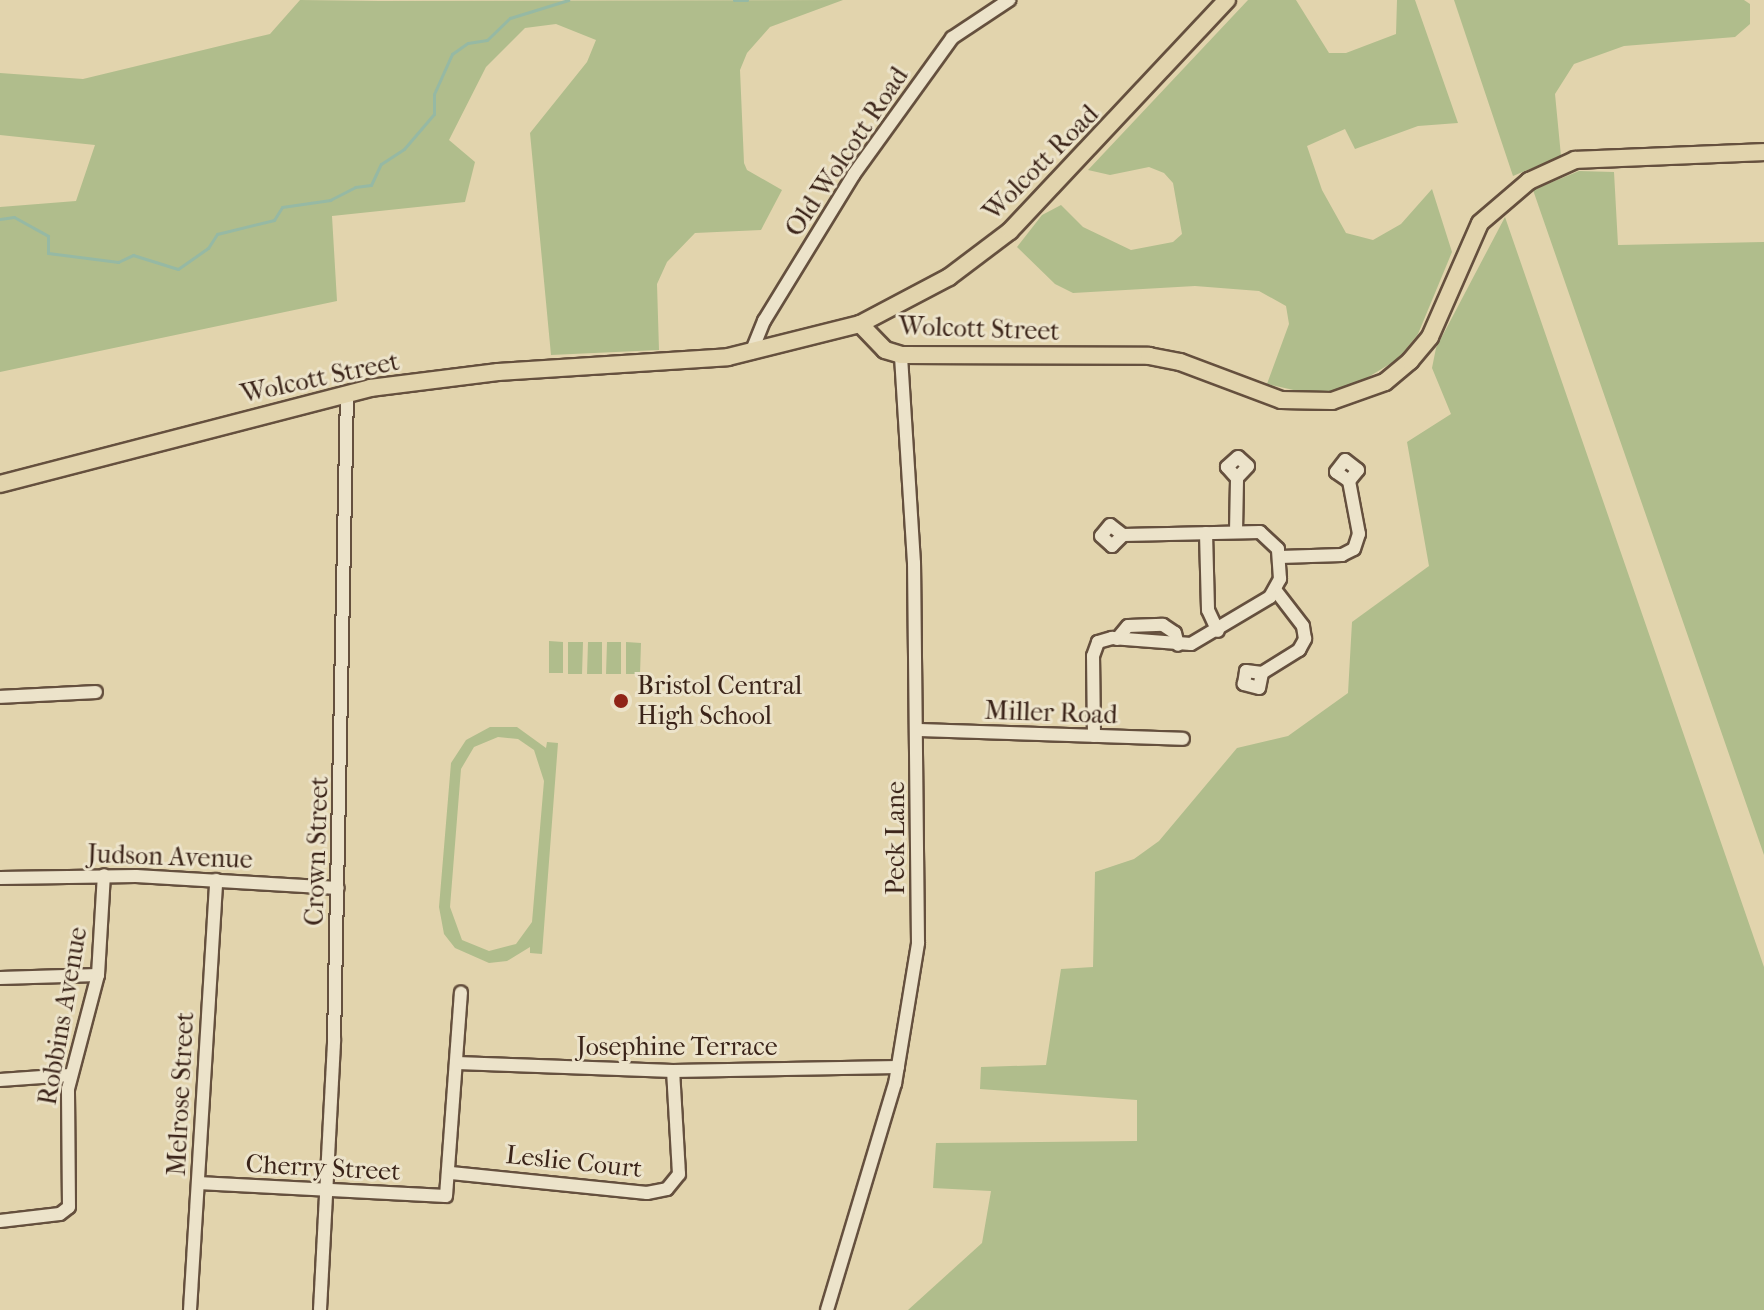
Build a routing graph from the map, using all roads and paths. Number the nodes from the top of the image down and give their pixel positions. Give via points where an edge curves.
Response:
1 (1009, 0) edge
2 (1227, 0) edge
3 (1764, 152) edge
4 (860, 324) junction
5 (751, 353) junction
6 (901, 355) junction
7 (347, 393) junction
8 (1237, 478) dead end
9 (1349, 481) dead end
10 (0, 484) edge
11 (1236, 532) junction
12 (1206, 533) junction
13 (1123, 535) dead end
14 (1280, 557) junction
15 (1276, 591) junction
16 (1218, 631) junction
17 (1117, 639) junction
18 (1178, 645) junction
19 (1262, 673) dead end
20 (96, 692) dead end
21 (0, 697) edge
22 (918, 730) junction
23 (1094, 736) junction
24 (1183, 739) dead end
25 (104, 875) junction
26 (0, 878) edge
27 (216, 880) junction
28 (338, 888) junction
29 (98, 975) junction
30 (0, 978) edge
31 (461, 993) dead end
32 (457, 1063) junction
33 (898, 1067) junction
34 (673, 1071) junction
35 (70, 1075) junction
36 (0, 1080) edge
37 (451, 1173) junction
38 (198, 1183) junction
39 (327, 1190) junction
40 (0, 1221) edge
41 (190, 1310) edge
42 (320, 1310) edge
43 (827, 1310) edge

1 - 5 street, Old Wolcott Road via 952,38 854,174 764,321
2 - 4 main road, Wolcott Road via 1010,231 949,277
3 - 6 main road, Wolcott Street via 1575,160 1529,181 1480,223 1430,337 1410,361 1385,382 1332,401 1281,400 1180,362 1149,356
4 - 5 main road, Wolcott Street
4 - 6 main road, Wolcott Street via 885,350
5 - 7 main road, Wolcott Street via 448,377
6 - 22 street, Peck Lane
7 - 10 main road, Wolcott Street
7 - 28 street, Crown Street
8 - 11 street
9 - 14 street via 1359,534 1354,549 1342,555
11 - 12 street
11 - 14 street via 1264,533 1277,545
12 - 13 street
12 - 16 street via 1208,610
14 - 15 street
15 - 16 street
15 - 19 street via 1303,626 1305,639 1299,650
16 - 18 street
17 - 18 street
17 - 18 street via 1131,625 1163,625 1175,633
17 - 23 street via 1103,639 1094,650
20 - 21 street
22 - 23 street, Miller Road
22 - 33 street, Peck Lane via 918,943
23 - 24 street, Miller Road
25 - 26 street, Judson Avenue
25 - 27 street, Judson Avenue
25 - 29 street, Robbins Avenue
27 - 28 street, Judson Avenue
27 - 38 street, Melrose Street
28 - 39 street, Crown Street
29 - 30 street
29 - 35 street, Robbins Avenue
31 - 32 street
32 - 34 street, Josephine Terrace
32 - 37 street
33 - 34 street, Josephine Terrace
33 - 43 street, Peck Lane
34 - 37 street, Leslie Court via 679,1174 667,1189 647,1193
35 - 36 street
35 - 40 street, Robbins Avenue via 67,1212
37 - 39 street, Cherry Street via 446,1196
38 - 39 street, Cherry Street
38 - 41 street, Melrose Street
39 - 42 street, Crown Street

